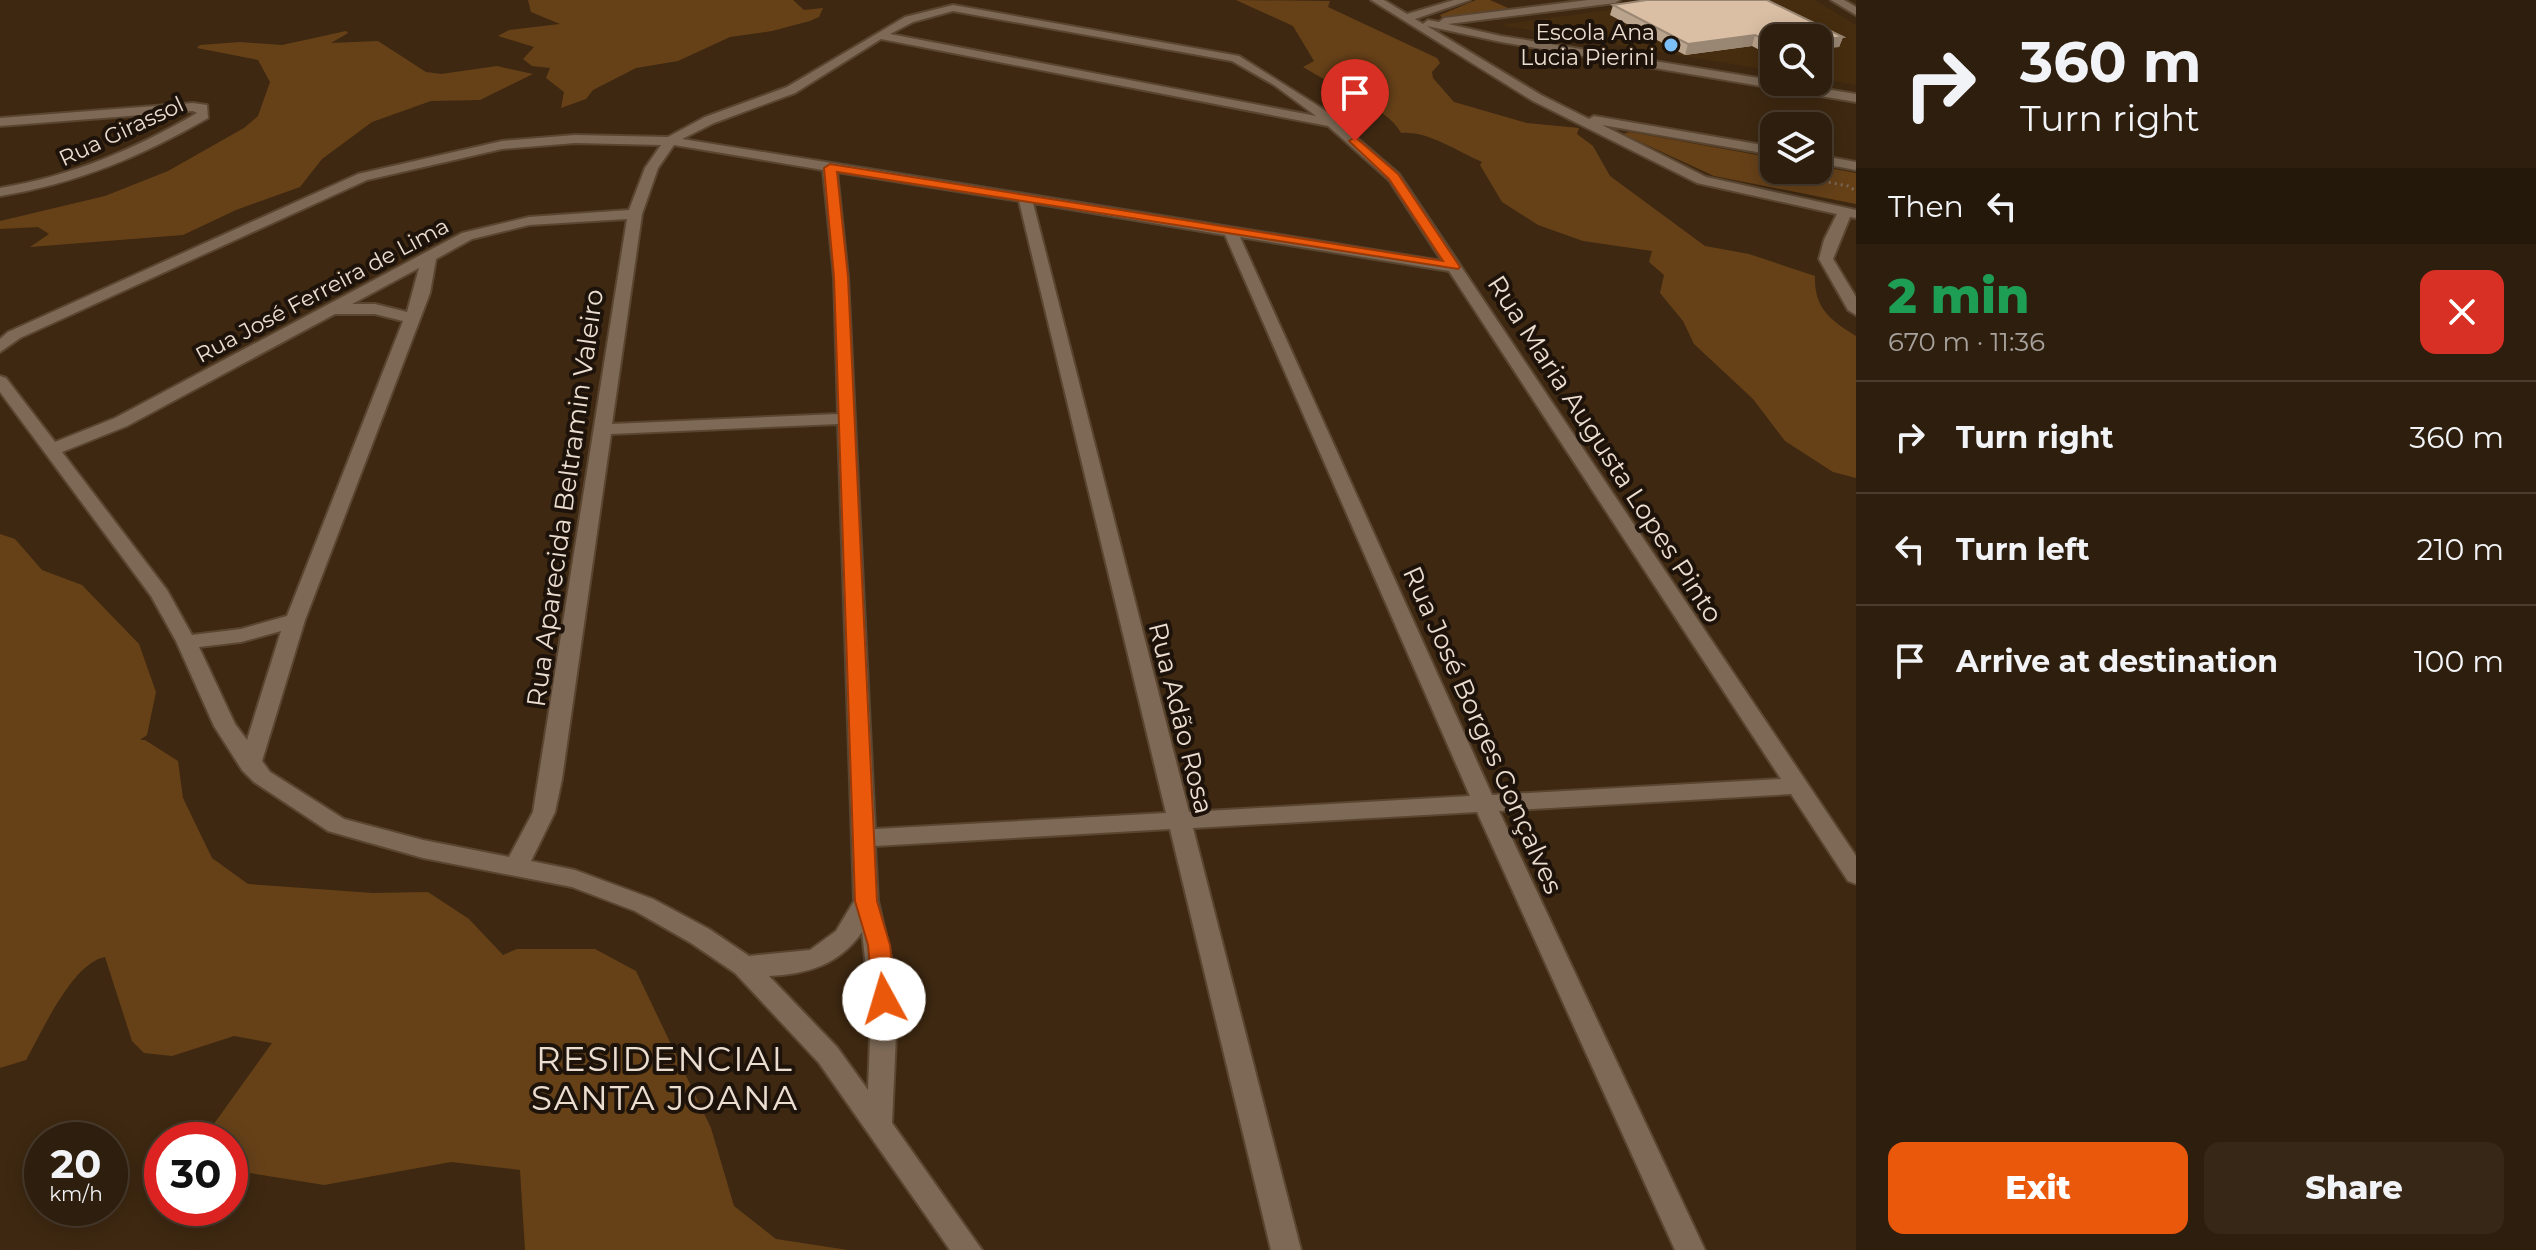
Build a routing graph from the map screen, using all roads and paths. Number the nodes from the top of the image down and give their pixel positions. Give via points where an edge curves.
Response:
1 (1376, 0) edge
2 (1465, 0) edge
3 (1498, 0) edge
4 (1615, 0) edge
5 (1838, 0) edge
6 (1529, 11) junction
7 (1856, 12) edge
8 (1417, 22) junction
9 (879, 35) junction
10 (1856, 98) edge
11 (1221, 100) junction
12 (1303, 103) junction
13 (1571, 116) junction
14 (0, 122) edge
15 (1336, 123) junction
16 (671, 141) junction
17 (1760, 149) edge
18 (1832, 162) edge
19 (1856, 166) edge
20 (830, 168) junction
21 (1758, 169) dead end
22 (1856, 191) edge
23 (0, 192) edge
24 (1025, 199) junction
25 (1851, 213) edge
26 (635, 214) junction
27 (1230, 230) junction
28 (429, 255) junction
29 (1453, 267) junction
30 (327, 310) junction
31 (1856, 310) edge
32 (412, 318) junction
33 (0, 347) edge
34 (0, 381) edge
35 (846, 419) junction
36 (604, 429) junction
37 (51, 450) junction
38 (295, 620) junction
39 (186, 641) junction
40 (250, 765) junction
41 (1796, 786) junction
42 (1484, 803) junction
43 (1178, 823) junction
44 (865, 838) junction
45 (517, 865) junction
46 (1856, 875) edge
47 (866, 901) junction
48 (744, 966) junction
49 (878, 1127) junction
50 (967, 1250) edge
51 (1286, 1250) edge
52 (1690, 1250) edge

1 - 8 street
2 - 8 street
3 - 6 street
4 - 6 street
5 - 7 street
6 - 8 street
8 - 10 street
8 - 13 street
9 - 11 street
9 - 12 street, Rua Maria Augusta Lopes Pinto via 917,13 953,8 1235,58
9 - 16 street, Rua Maria Augusta Lopes Pinto via 794,89
11 - 12 street
11 - 15 street
12 - 15 street, Rua Maria Augusta Lopes Pinto
13 - 17 street
13 - 25 street via 1702,180
14 - 23 street, Rua Girassol via 138,110 203,108 204,115 74,178
15 - 29 street, Rua Maria Augusta Lopes Pinto via 1394,177
16 - 20 street
16 - 26 street, Rua Aparecida Beltramin Valeiro via 647,171
16 - 33 street via 575,139 502,145 363,177 14,335
18 - 19 street
20 - 24 street
20 - 35 street via 841,277
21 - 22 path
24 - 27 street
24 - 43 street, Rua Adão Rosa
25 - 31 street via 1831,240 1826,259
26 - 28 street, Rua José Ferreira de Lima via 529,221 467,236
26 - 36 street, Rua Aparecida Beltramin Valeiro
27 - 29 street
27 - 42 street, Rua José Borges Gonçalves
28 - 30 street, Rua José Ferreira de Lima
28 - 32 street
29 - 41 street, Rua Maria Augusta Lopes Pinto
30 - 32 street via 366,308
30 - 37 street, Rua José Ferreira de Lima via 180,391
32 - 38 street
34 - 37 street
35 - 36 street
35 - 44 street
36 - 45 street, Rua Aparecida Beltramin Valeiro via 544,812
37 - 39 street via 160,594
38 - 39 street via 245,637
38 - 40 street
39 - 40 street via 225,726
40 - 45 street via 336,825 423,849
41 - 42 street
41 - 46 street, Rua Maria Augusta Lopes Pinto
42 - 43 street
42 - 52 street, Rua José Borges Gonçalves
43 - 44 street
43 - 51 street, Rua Adão Rosa
44 - 47 street
45 - 48 street via 575,879 644,905
47 - 48 street via 839,946 797,966
47 - 49 street via 879,945 884,999 886,1063
48 - 49 street via 828,1055
49 - 50 street

